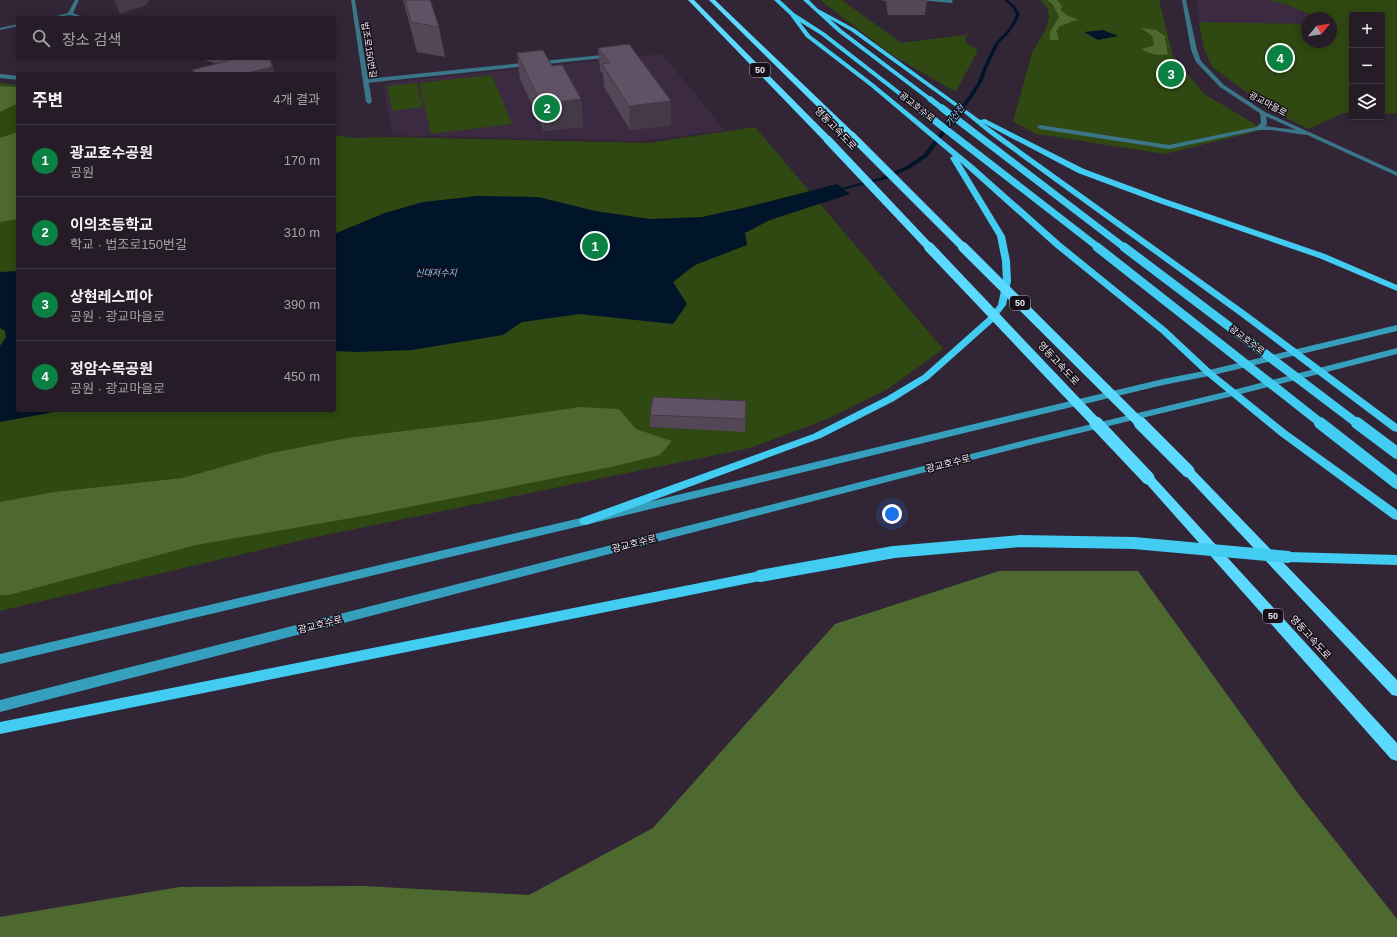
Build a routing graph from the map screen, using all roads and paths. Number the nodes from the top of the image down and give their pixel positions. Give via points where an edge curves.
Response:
1 (77, 0) edge
2 (353, 0) edge
3 (691, 0) edge
4 (712, 0) edge
5 (777, 0) edge
6 (806, 0) edge
7 (882, 0) edge
8 (950, 0) edge
9 (1184, 0) edge
10 (906, 1) edge
11 (913, 1) edge
12 (921, 1) edge
13 (818, 10) junction
14 (70, 14) junction
15 (792, 14) junction
16 (60, 16) edge
17 (76, 16) edge
18 (16, 25) edge
19 (0, 29) edge
20 (618, 55) edge
21 (0, 76) edge
22 (16, 78) edge
23 (366, 81) junction
24 (369, 102) dead end
25 (964, 111) junction
26 (1263, 113) junction
27 (1040, 127) dead end
28 (1258, 128) junction
29 (1305, 133) junction
30 (966, 168) junction
31 (1397, 174) edge
32 (1397, 288) edge
33 (1397, 328) edge
34 (1397, 351) edge
35 (1294, 352) junction
36 (1320, 371) junction
37 (1209, 373) junction
38 (1233, 393) junction
39 (1397, 429) edge
40 (1397, 452) edge
41 (1397, 483) edge
42 (1397, 516) edge
43 (585, 521) junction
44 (1397, 560) edge
45 (0, 658) edge
46 (1397, 690) edge
47 (0, 706) edge
48 (0, 728) edge
49 (1397, 754) edge

1 - 14 street
2 - 23 street, 법조로150번길
3 - 49 highway, 영동고속도로 / 50, bridge via 828,140 1148,478
4 - 46 highway, 영동고속도로 / 50, bridge via 1188,471
5 - 15 highway, 광교호수로
6 - 13 highway, 광교호수로
7 - 10 street
8 - 12 street via 951,2
9 - 26 street, 광교마을로 via 1194,50 1199,62 1222,86
11 - 12 street
13 - 25 highway via 853,30
13 - 40 highway, 광교호수로, bridge via 840,32
14 - 16 street
14 - 17 street
15 - 30 highway via 808,36 913,119
15 - 41 highway, 광교호수로, bridge via 823,34 988,160
18 - 19 street
20 - 23 street
21 - 22 street
23 - 24 street, 법조로150번길
25 - 32 highway via 1081,171 1315,253
25 - 35 highway
26 - 28 street via 1264,124
26 - 29 street, 광교마을로
27 - 28 street via 1169,147
28 - 29 street
29 - 31 street, 광교마을로
30 - 37 highway via 1163,330
30 - 43 highway via 1001,236 1008,281 1002,305 972,337 926,377 890,399 817,436
33 - 35 main road, 광교호수로
34 - 36 main road, 광교호수로
35 - 36 highway
35 - 37 main road, 광교호수로
36 - 38 main road, 광교호수로
36 - 39 highway
37 - 38 highway
37 - 43 main road, 광교호수로
38 - 42 highway
38 - 47 main road, 광교호수로 via 1014,446
43 - 45 main road, 광교호수로
44 - 48 highway, bridge via 1288,558 1134,543 1020,541 894,552 760,576

